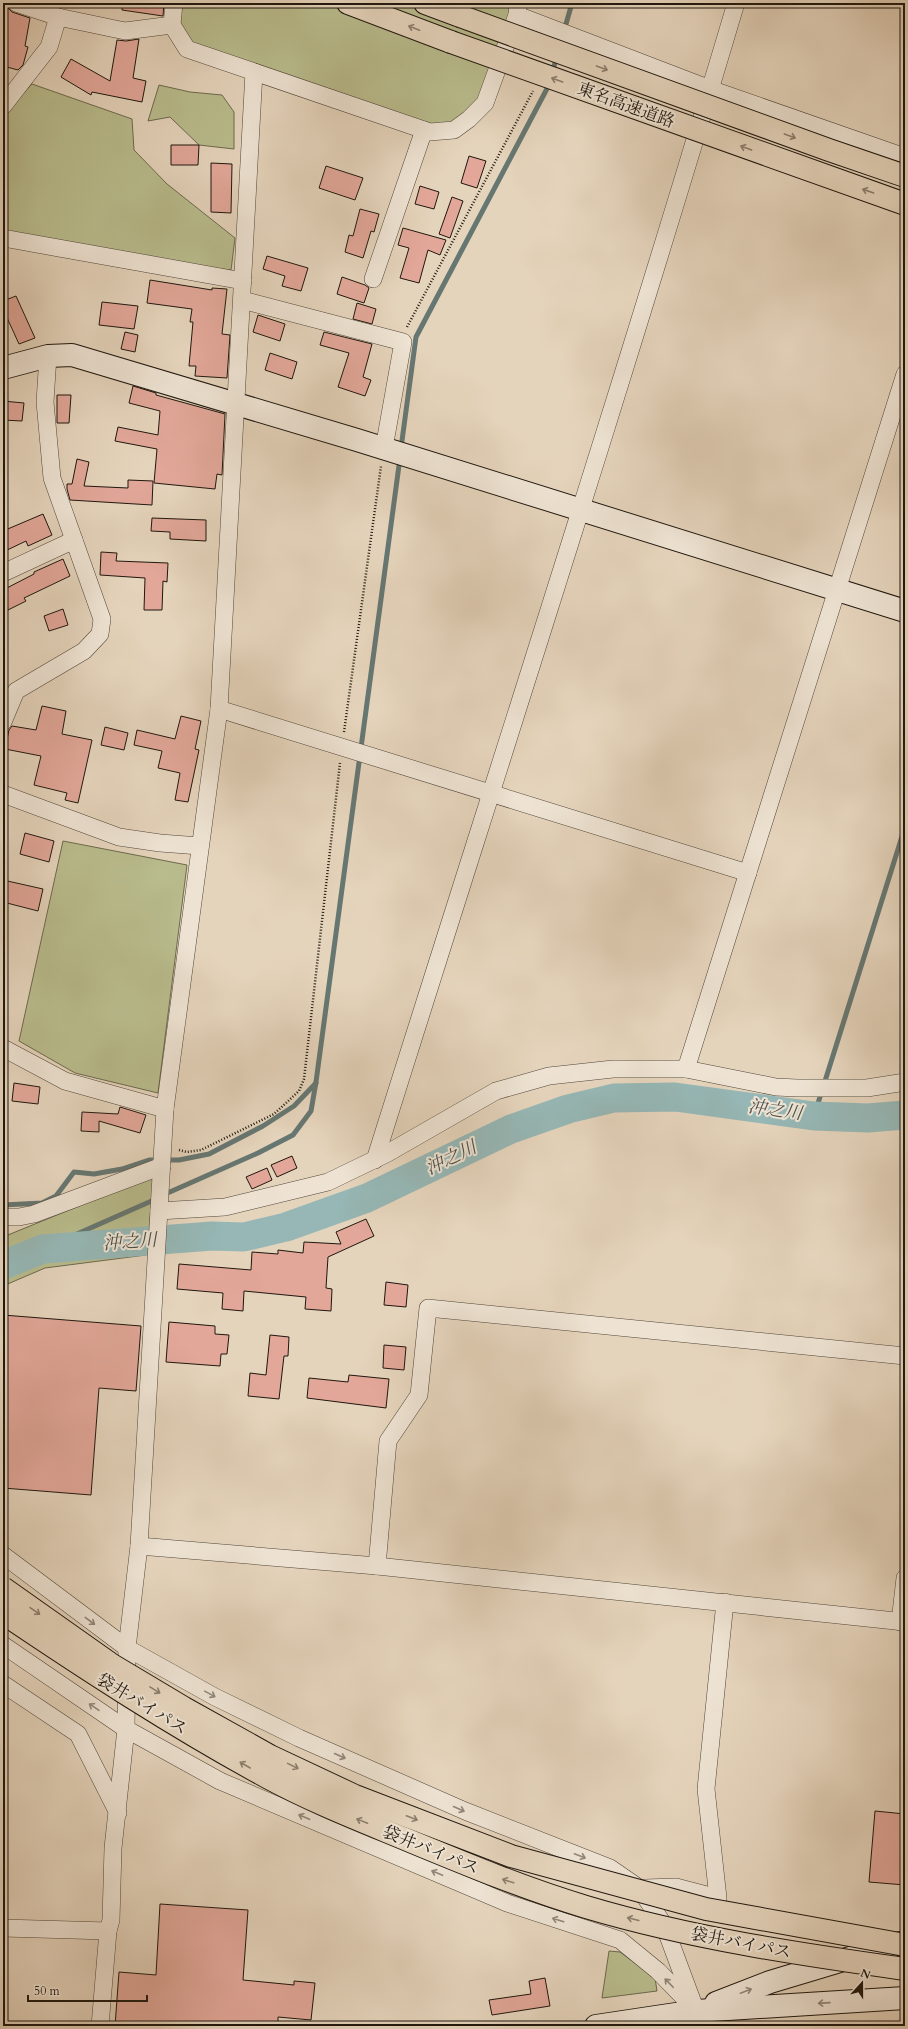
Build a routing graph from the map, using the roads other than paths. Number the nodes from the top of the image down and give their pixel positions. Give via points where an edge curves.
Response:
1 (16, 3) edge
2 (174, 3) edge
3 (348, 3) edge
4 (425, 3) edge
5 (736, 3) edge
6 (517, 9) edge
7 (58, 17) junction
8 (172, 25) junction
9 (254, 72) junction
10 (710, 88) junction
11 (3, 106) edge
12 (424, 130) junction
13 (905, 157) edge
14 (905, 176) edge
15 (905, 204) edge
16 (3, 238) edge
17 (373, 279) dead end
18 (243, 281) junction
19 (242, 300) junction
20 (48, 356) junction
21 (3, 368) edge
22 (905, 374) edge
23 (235, 403) junction
24 (386, 449) junction
25 (580, 510) junction
26 (74, 540) junction
27 (3, 573) edge
28 (838, 590) junction
29 (905, 611) edge
30 (219, 709) junction
31 (3, 722) edge
32 (491, 792) junction
33 (3, 794) edge
34 (200, 846) junction
35 (748, 872) junction
36 (3, 1048) edge
37 (686, 1069) junction
38 (905, 1082) edge
39 (165, 1109) junction
40 (375, 1160) junction
41 (162, 1166) junction
42 (159, 1211) junction
43 (3, 1216) edge
44 (905, 1356) edge
45 (139, 1546) junction
46 (3, 1555) edge
47 (377, 1566) junction
48 (905, 1578) edge
49 (3, 1588) edge
50 (725, 1602) junction
51 (3, 1613) edge
52 (903, 1622) edge
53 (3, 1645) edge
54 (127, 1648) junction
55 (3, 1684) edge
56 (126, 1729) junction
57 (118, 1813) junction
58 (639, 1888) junction
59 (3, 1928) edge
60 (108, 1931) junction
61 (905, 1942) edge
62 (905, 1945) edge
63 (905, 1969) edge
64 (905, 1998) edge
65 (696, 2011) junction
66 (100, 2026) edge
67 (596, 2026) edge

1 - 7 street
2 - 8 street
15 -> 3 highway, 東名高速道路, bridge
4 -> 14 highway, 東名高速道路, bridge
5 - 10 street
6 - 10 street
6 - 12 street via 485,103 454,130
7 - 8 street via 125,31
7 - 11 street via 49,47
8 - 9 street via 187,49
9 - 12 street
9 - 18 street
10 - 13 street
10 - 25 street
12 - 17 street
16 - 18 street
18 - 19 street
19 - 23 street
19 - 24 street via 402,342
20 - 21 street
20 - 23 street via 72,355
20 - 26 street via 45,402 52,478
22 - 28 street
23 - 24 street
23 - 30 street
24 - 25 street
25 - 28 street
25 - 32 street
26 - 27 street
26 - 31 street via 102,619 100,634 84,651 16,691
28 - 29 street
28 - 35 street
30 - 32 street
30 - 34 street
32 - 35 street
32 - 40 street
33 - 34 street via 119,837
34 - 39 street
35 - 37 street
36 - 39 street via 65,1080
37 - 38 street via 797,1088 867,1088
37 - 40 street via 613,1069 549,1076 502,1089
39 - 41 street
40 - 42 street via 328,1182 225,1207
41 - 42 street
41 - 43 street via 34,1214 19,1217
42 - 45 street
44 - 47 street via 428,1308 419,1395 388,1441
45 - 47 street
45 - 54 street
46 -> 54 street
47 - 50 street
48 - 52 street
49 -> 62 highway, 袋井バイパス, bridge via 112,1665 184,1708 270,1756 355,1796 511,1856 706,1909
50 - 52 street
50 - 58 street via 706,1789 718,1898 676,1887
63 -> 51 highway, 袋井バイパス, bridge via 792,1953 698,1935 587,1907 500,1878 346,1814 268,1778 105,1682
56 -> 53 street
54 - 56 street
54 -> 58 street via 215,1697 299,1738 465,1811 610,1868
55 - 57 street via 78,1734
56 - 57 street
65 -> 56 street via 658,1971 620,1940 507,1903 319,1824 220,1781
57 - 60 street via 111,1920
58 - 65 street via 664,1925
59 - 60 street
60 - 66 street
65 -> 61 street via 770,1982 864,1952
64 -> 65 street
65 - 67 street

